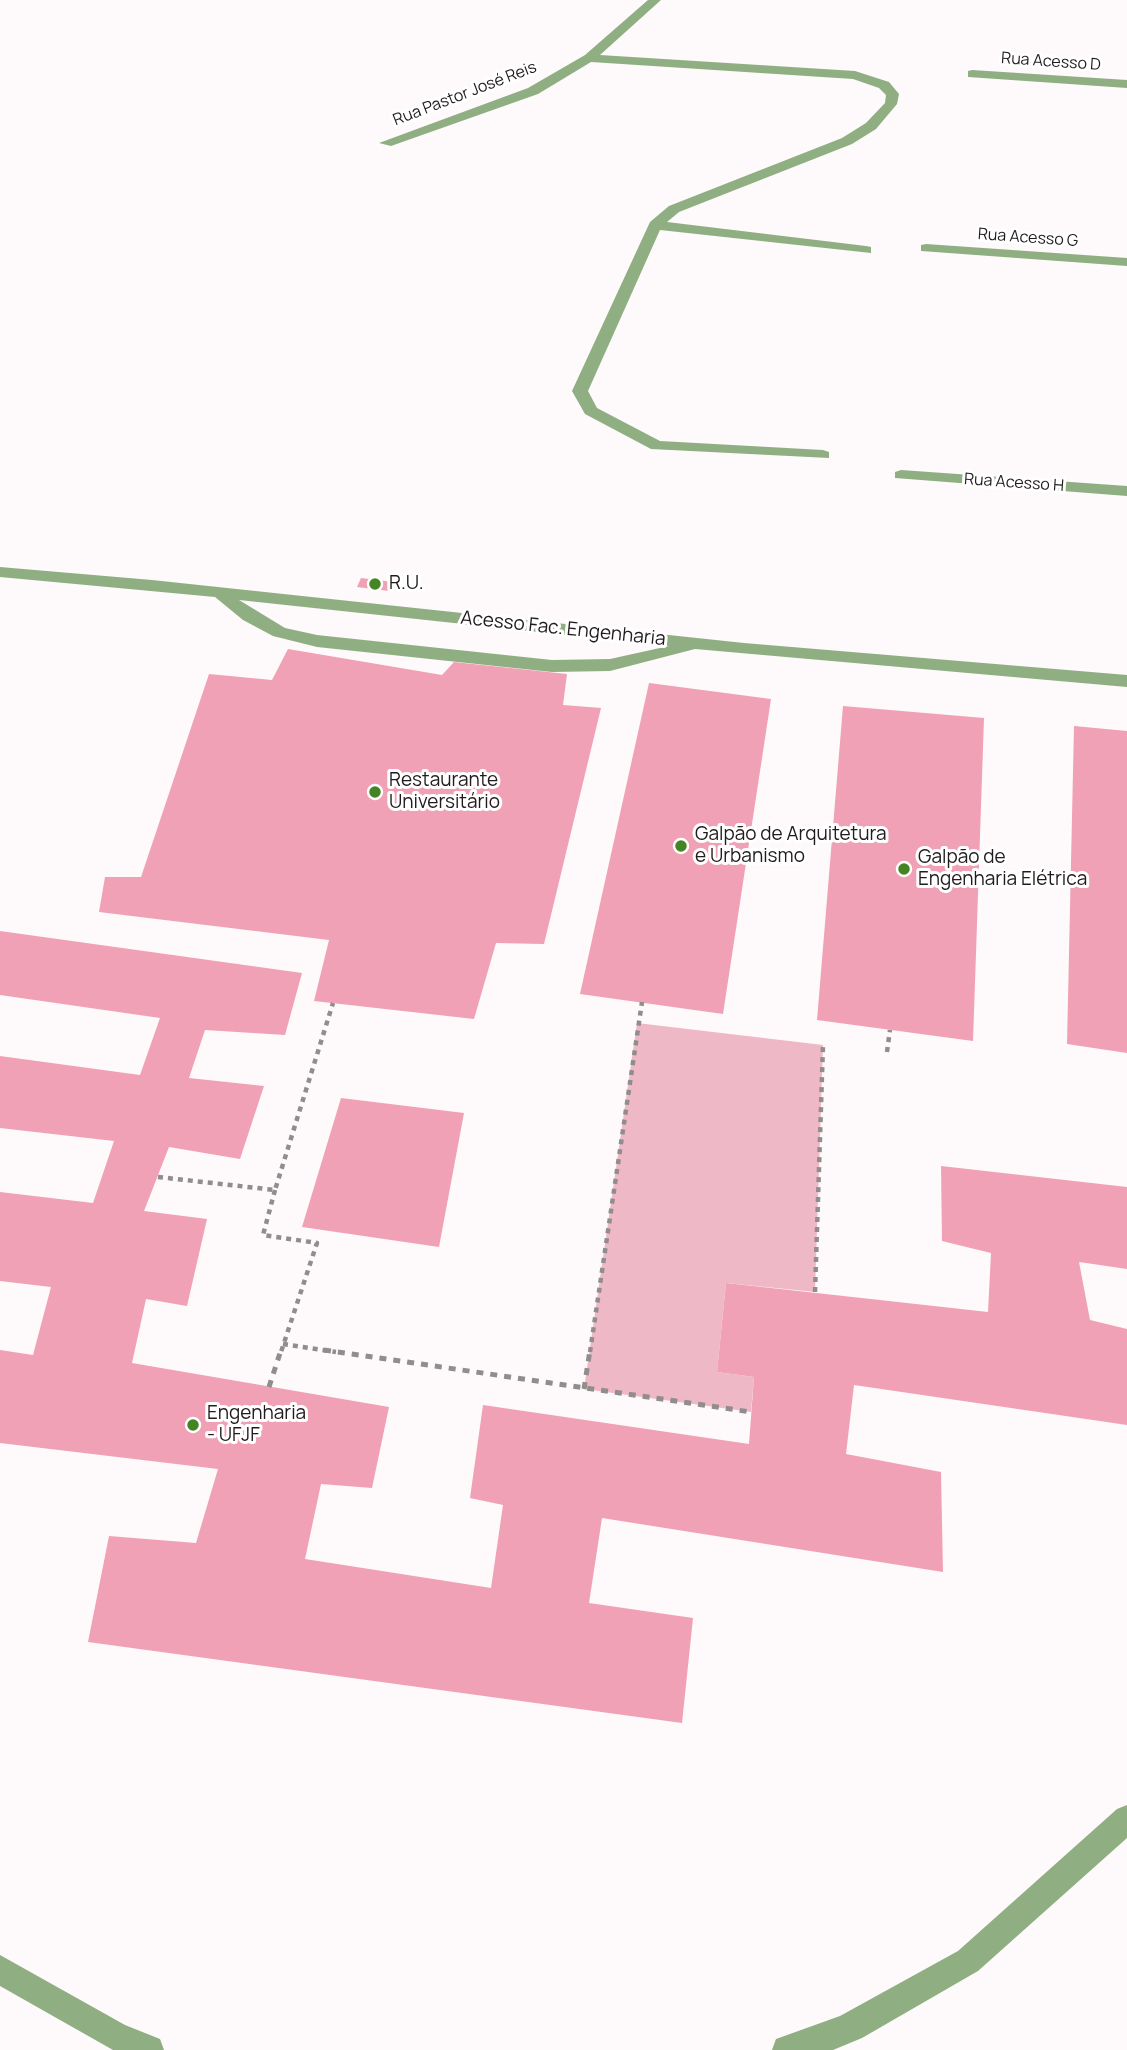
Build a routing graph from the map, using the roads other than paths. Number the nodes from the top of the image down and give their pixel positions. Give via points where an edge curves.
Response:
1 (655, 0) edge
2 (590, 58) junction
3 (972, 74) dead end
4 (1127, 84) edge
5 (386, 143) dead end
6 (655, 225) junction
7 (926, 248) dead end
8 (866, 250) dead end
9 (1127, 262) edge
10 (822, 455) dead end
11 (901, 475) dead end
12 (1127, 491) edge
13 (0, 572) edge
14 (219, 592) junction
15 (703, 644) junction
16 (1127, 681) edge
17 (1127, 1819) edge
18 (0, 1970) edge
19 (149, 2050) edge
20 (788, 2050) edge

1 - 2 street, Rua Pastor José Reis
2 - 5 street, Rua Pastor José Reis via 533,91
2 - 6 street via 855,75 884,85 892,94 891,104 872,126 847,141 674,209
3 - 4 street, Rua Acesso D
6 - 8 street
6 - 10 street via 580,391 591,411 657,446
7 - 9 street, Rua Acesso G
11 - 12 street, Rua Acesso H
13 - 14 street, Acesso Fac. Engenharia
14 - 15 street, Acesso Fac. Engenharia
14 - 15 street via 279,632 331,643 552,666 610,665
15 - 16 street, Acesso Fac. Engenharia
17 - 20 street via 968,1961 851,2027
18 - 19 street via 115,2036

